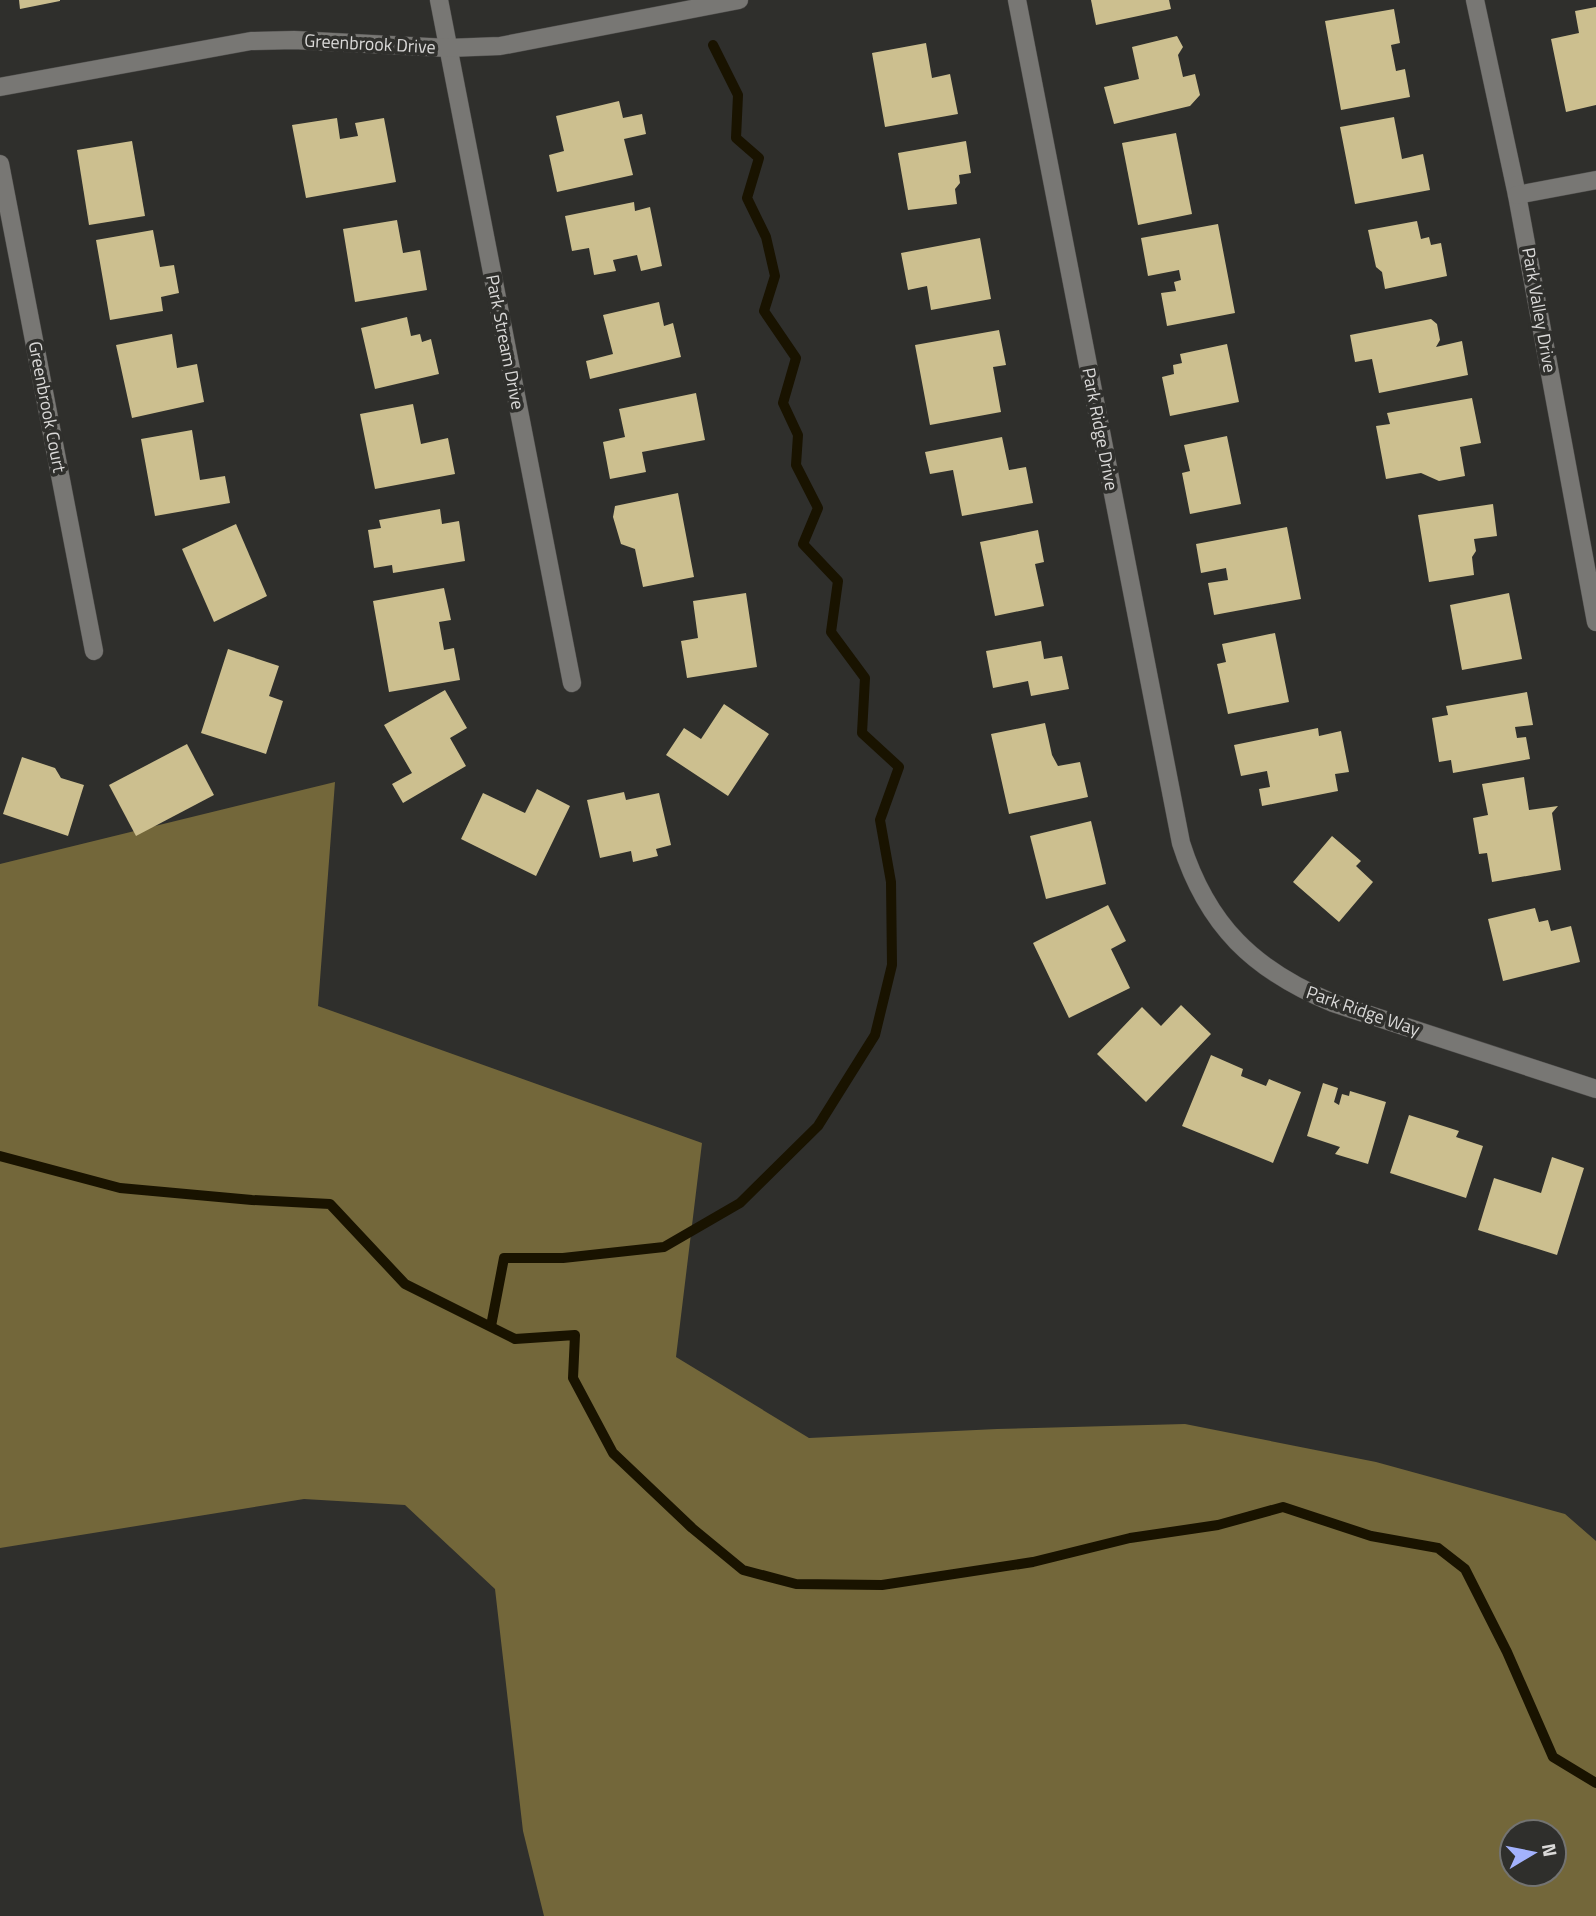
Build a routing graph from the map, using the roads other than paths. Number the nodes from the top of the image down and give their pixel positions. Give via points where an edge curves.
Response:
1 (439, 0) edge
2 (739, 0) edge
3 (1017, 0) edge
4 (1475, 0) edge
5 (448, 48) junction
6 (0, 87) edge
7 (0, 164) edge
8 (1596, 180) edge
9 (1517, 195) junction
10 (1593, 592) edge
11 (1596, 622) edge
12 (94, 651) dead end
13 (572, 683) dead end
14 (1186, 859) joint
15 (1596, 1089) edge

1 - 5 street, Park Stream Drive
2 - 5 street, Greenbrook Drive via 520,42
3 - 14 street, Park Ridge Drive
4 - 9 street, Park Valley Drive
5 - 6 street, Greenbrook Drive via 251,41
5 - 13 street, Park Stream Drive
7 - 12 street, Greenbrook Court
8 - 9 street
9 - 10 street, Park Valley Drive
10 - 11 street, Park Valley Drive
14 - 15 street, Park Ridge Way via 1198,889 1226,929 1274,974 1302,991

